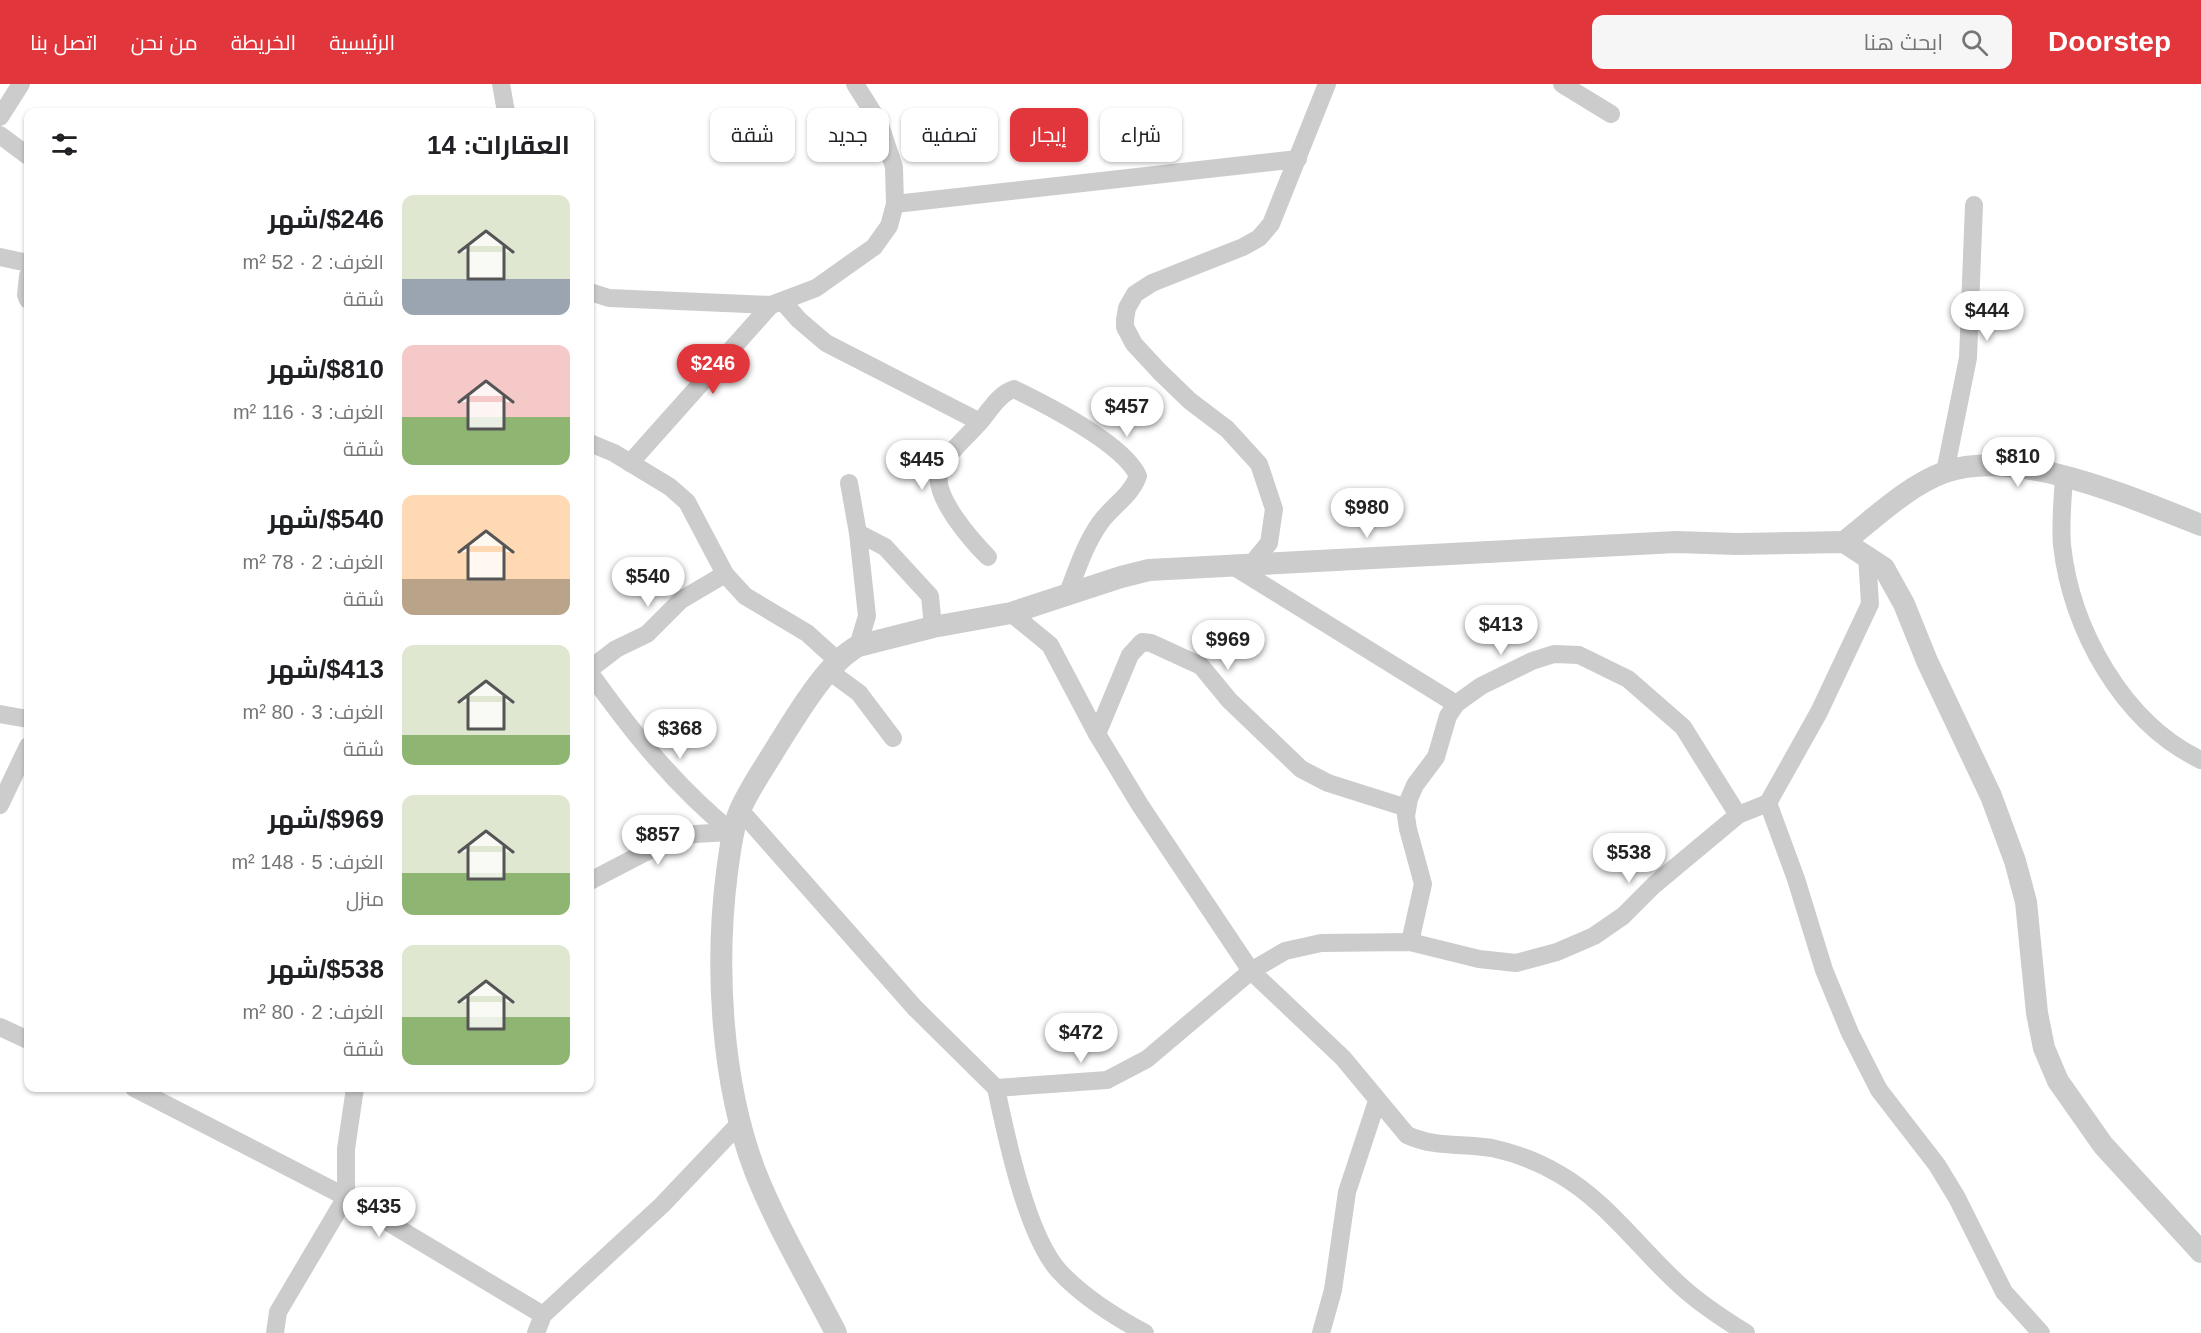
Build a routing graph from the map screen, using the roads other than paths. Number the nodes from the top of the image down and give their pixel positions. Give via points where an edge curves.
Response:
1 (21, 84) edge
2 (501, 84) edge
3 (855, 84) edge
4 (1328, 84) edge
5 (1562, 84) edge
6 (505, 108) edge
7 (1611, 114) dead end
8 (0, 117) edge
9 (0, 135) edge
10 (24, 153) edge
11 (1298, 159) junction
12 (895, 204) junction
13 (1974, 205) dead end
14 (0, 257) edge
15 (24, 262) edge
16 (594, 293) edge
17 (777, 303) junction
18 (980, 422) junction
19 (594, 445) edge
20 (630, 463) junction
21 (1945, 472) junction
22 (2064, 476) junction
23 (849, 483) dead end
24 (2201, 525) edge
25 (858, 533) junction
26 (1844, 542) junction
27 (1867, 555) junction
28 (988, 557) dead end
29 (1240, 566) junction
30 (725, 574) junction
31 (1067, 595) junction
32 (1011, 613) junction
33 (933, 627) junction
34 (858, 646) junction
35 (834, 666) junction
36 (594, 668) edge
37 (594, 676) edge
38 (1456, 704) junction
39 (0, 714) edge
40 (24, 718) edge
41 (1097, 734) junction
42 (893, 738) dead end
43 (24, 754) edge
44 (2201, 760) edge
45 (1768, 803) junction
46 (0, 805) edge
47 (1407, 808) junction
48 (740, 810) junction
49 (1738, 815) junction
50 (731, 841) junction
51 (594, 879) edge
52 (1410, 942) junction
53 (1251, 971) junction
54 (0, 1027) edge
55 (24, 1038) edge
56 (996, 1088) junction
57 (142, 1092) edge
58 (354, 1092) edge
59 (1377, 1101) junction
60 (739, 1124) junction
61 (346, 1197) junction
62 (2201, 1252) edge
63 (543, 1315) junction
64 (275, 1333) edge
65 (536, 1333) edge
66 (836, 1333) edge
67 (1145, 1333) edge
68 (1321, 1333) edge
69 (1746, 1333) edge
70 (2041, 1333) edge

1 - 8 street
2 - 6 street
3 - 12 street via 879,122 894,166
4 - 11 street
5 - 7 street
9 - 10 street
11 - 12 street
11 - 29 street via 1271,224 1259,238 1152,283 1135,294 1125,320 1134,344 1190,401 1227,429 1259,464 1274,508 1269,543
12 - 17 street via 889,226 874,247 816,288
13 - 21 street via 1968,358
14 - 15 street
16 - 17 street via 609,298
17 - 18 street via 826,343
17 - 20 street
18 - 28 street via 946,462 939,474 939,486 952,513
18 - 31 street via 999,398 1014,389 1095,434 1136,471 1134,486 1101,522 1084,550
19 - 20 street
20 - 30 street via 687,502
21 - 22 street via 1992,463
21 - 26 street via 1911,490
22 - 24 street
22 - 44 street via 2062,543 2087,634 2128,704 2170,742
23 - 25 street
25 - 33 street via 885,547 930,596
25 - 34 street via 867,616
26 - 27 street
26 - 29 street via 1676,542
27 - 45 street via 1870,604 1819,712
27 - 62 street via 1884,568 1904,604 1991,796 2015,861 2026,902 2037,1013 2044,1048 2058,1081 2103,1145
29 - 31 street via 1149,570
29 - 38 street
30 - 35 street via 745,596 807,633
30 - 36 street via 681,600 647,634 616,649
31 - 32 street
32 - 33 street
32 - 41 street via 1050,645
33 - 34 street
34 - 35 street
35 - 42 street
35 - 48 street via 785,733
37 - 50 street via 663,768
38 - 47 street via 1448,716 1436,757 1415,785
38 - 49 street via 1481,686 1532,661 1554,654 1579,655 1628,679 1683,726
39 - 40 street
41 - 47 street via 1131,655 1142,642 1151,643 1201,666 1250,722 1301,769 1344,789
41 - 53 street
43 - 46 street
45 - 49 street
45 - 70 street via 1824,970 1869,1071 1952,1190 2004,1292
47 - 52 street via 1408,829 1424,884
48 - 50 street
48 - 56 street via 915,1008
49 - 52 street via 1623,916 1594,936 1557,952 1516,963 1479,959
50 - 51 street via 694,834 669,840
50 - 60 street via 720,955
52 - 53 street via 1321,943 1285,951
53 - 56 street via 1147,1059 1107,1080
53 - 59 street via 1343,1058
54 - 55 street
56 - 67 street via 1008,1146 1039,1240 1058,1270 1080,1291
57 - 61 street
58 - 61 street via 346,1149
59 - 68 street via 1347,1192 1333,1290
59 - 69 street via 1407,1135 1420,1142 1491,1148 1521,1156 1560,1174 1594,1199 1684,1289
60 - 63 street via 662,1205
60 - 66 street via 756,1172
61 - 63 street
61 - 64 street via 278,1312
63 - 65 street

